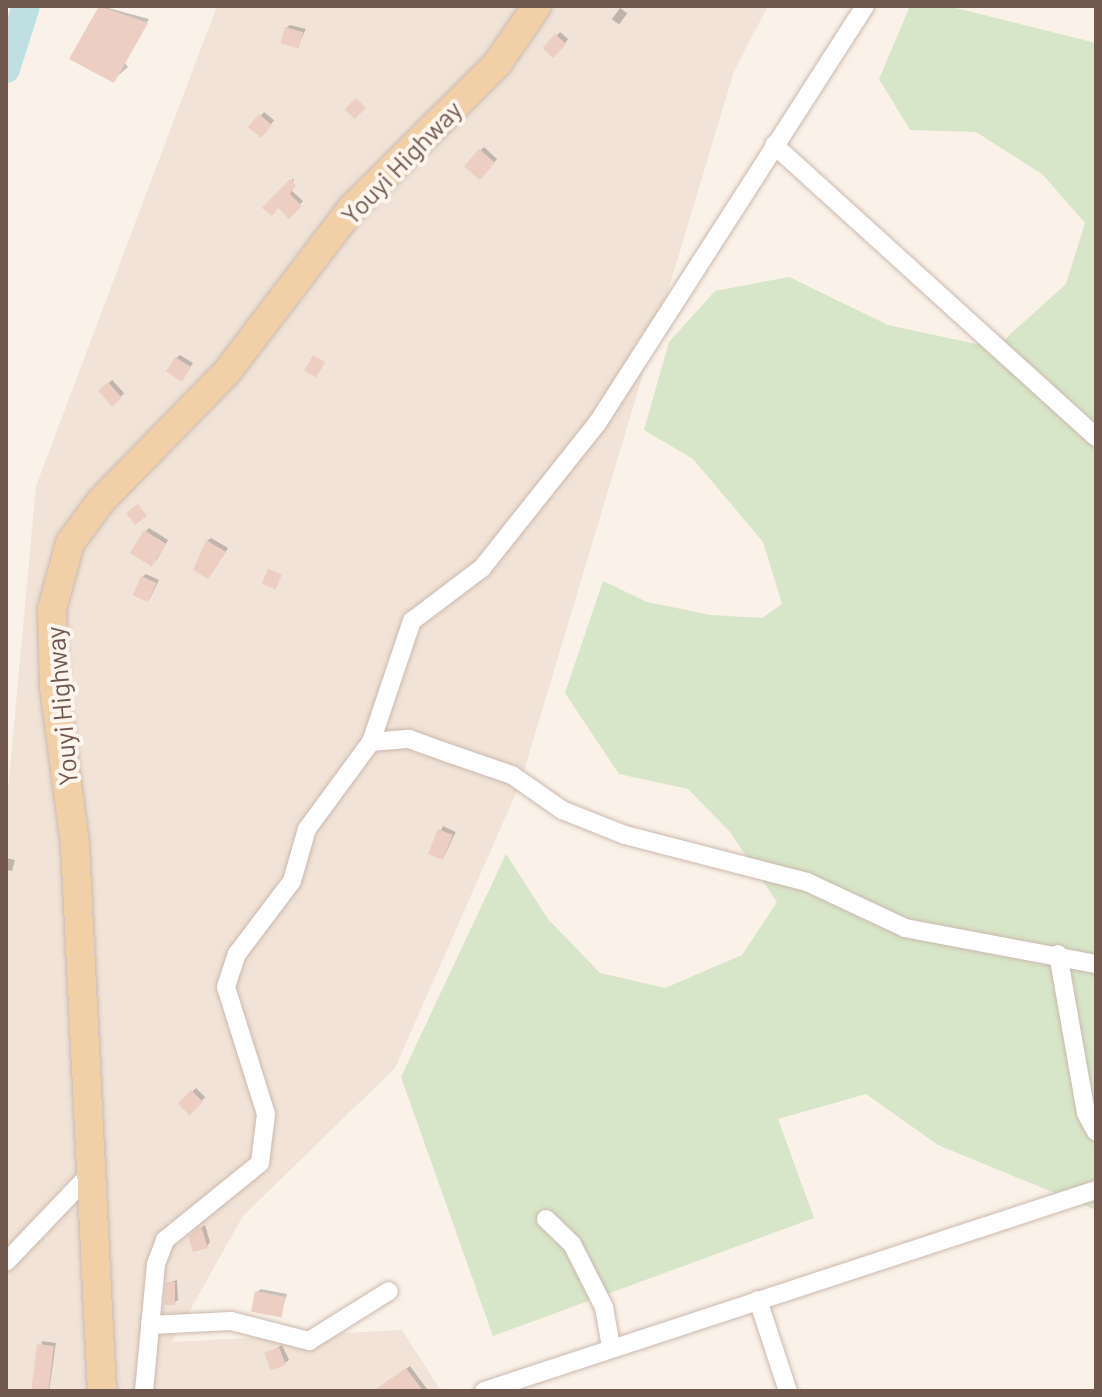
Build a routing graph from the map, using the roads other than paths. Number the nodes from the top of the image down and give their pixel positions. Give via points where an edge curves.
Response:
1 (537, 6) edge
2 (865, 6) edge
3 (774, 145) junction
4 (1096, 437) edge
5 (371, 742) junction
6 (1058, 954) junction
7 (1096, 964) edge
8 (1096, 1132) edge
9 (89, 1175) junction
10 (1096, 1190) edge
11 (546, 1219) dead end
12 (6, 1262) edge
13 (389, 1291) dead end
14 (758, 1300) junction
15 (150, 1325) junction
16 (611, 1345) junction
17 (102, 1391) edge
18 (144, 1391) edge
19 (484, 1391) edge
20 (788, 1391) edge

1 - 9 main road, Youyi Highway via 497,64 351,209 227,372 101,501 70,543 52,609 54,686 75,844
2 - 3 street
3 - 4 street
3 - 5 street via 598,422 482,568 412,621
5 - 6 street via 409,739 475,762 625,835 807,882 905,928
5 - 15 street via 307,829 292,881 237,954 226,987 266,1114 260,1163 165,1240
6 - 7 street
6 - 8 street via 1086,1113
9 - 12 street
9 - 17 main road, Youyi Highway
10 - 14 street
11 - 16 street via 572,1244 604,1307
13 - 15 street via 309,1341 231,1321
14 - 16 street
14 - 20 street
15 - 18 street
16 - 19 street

